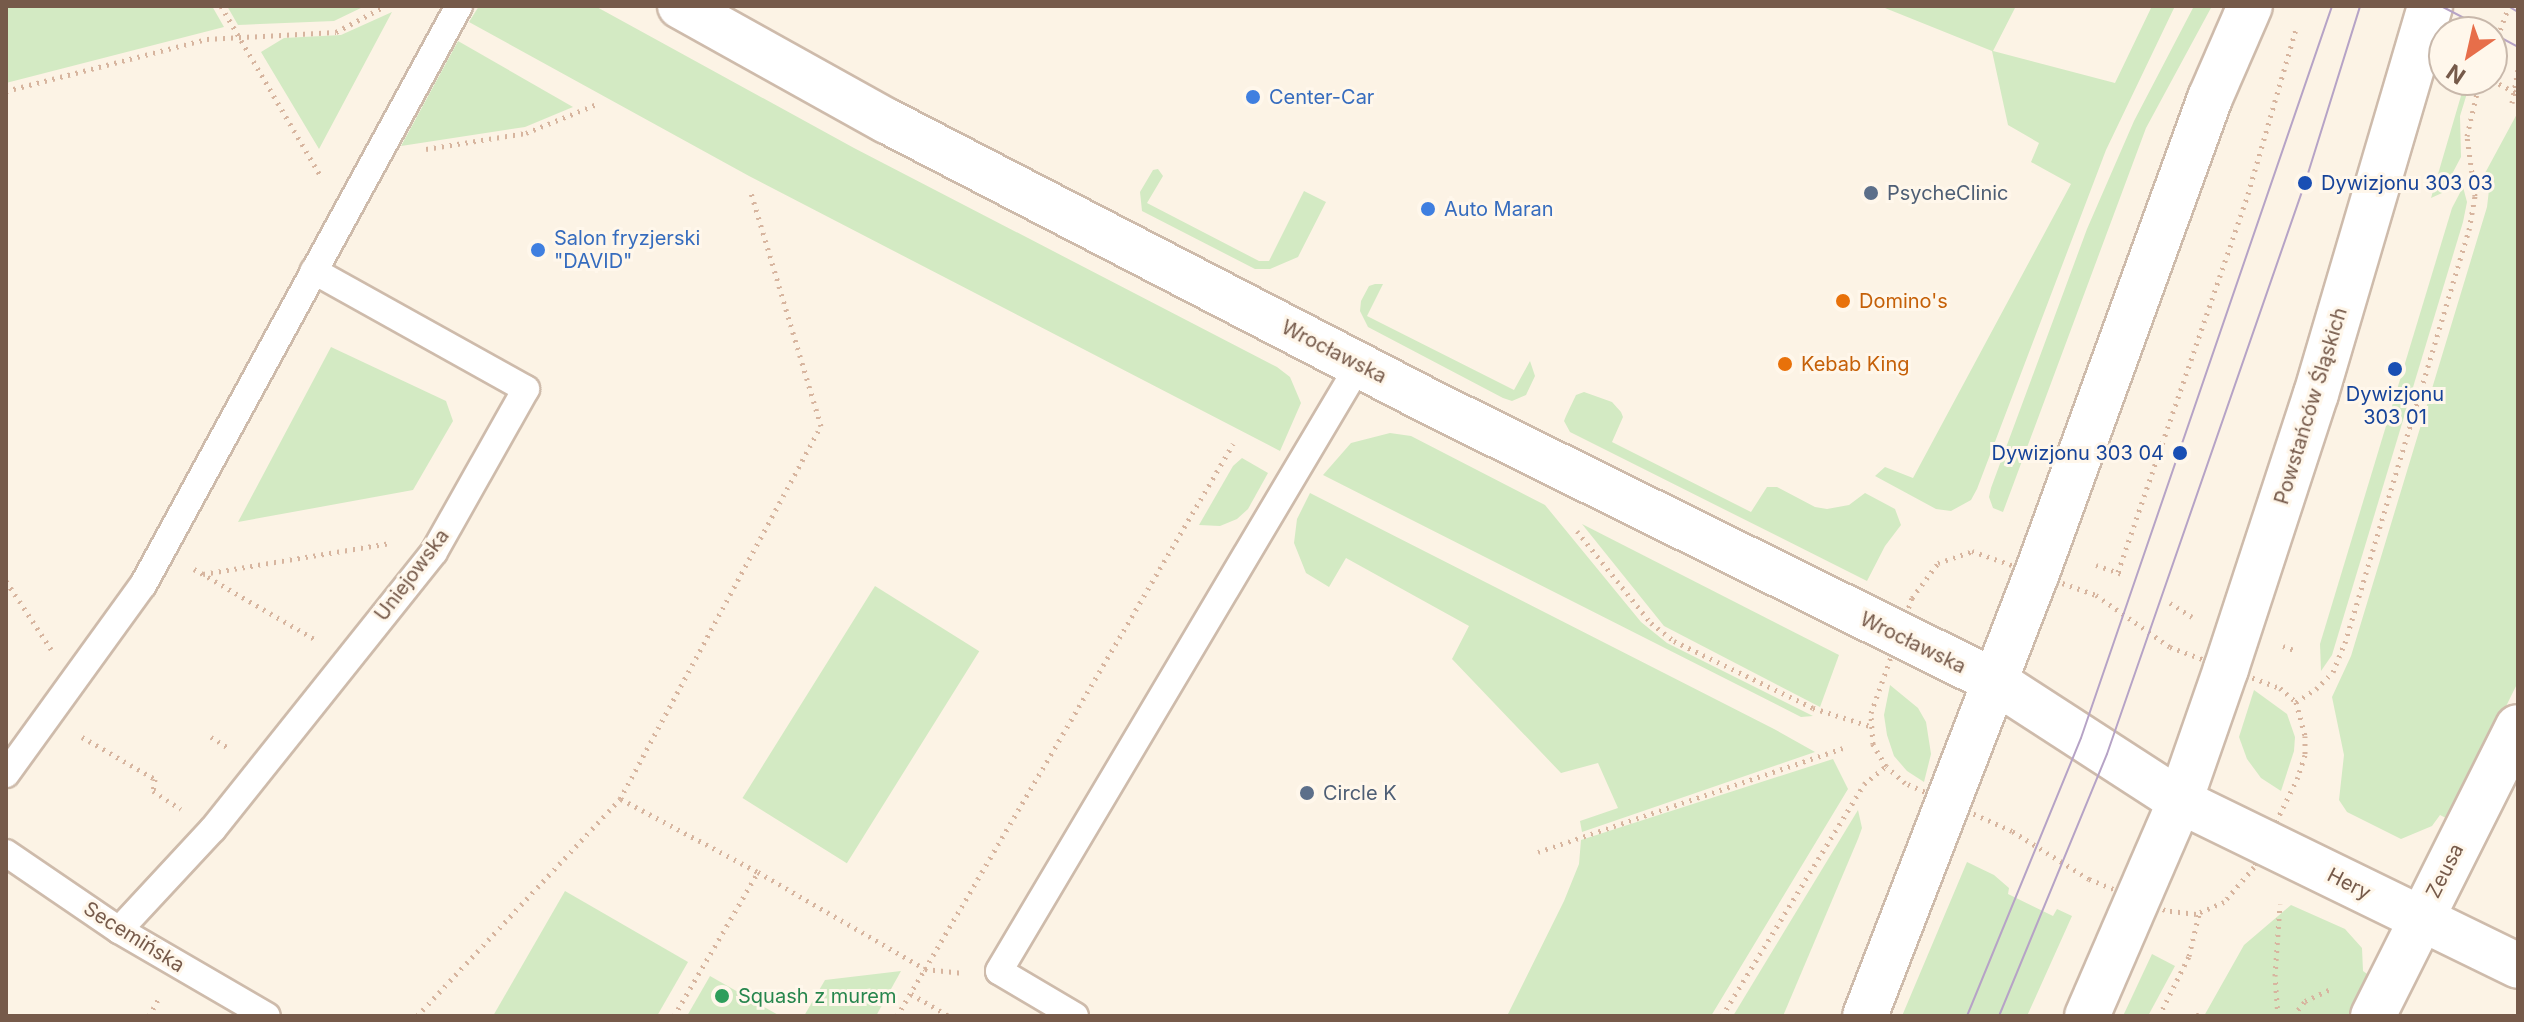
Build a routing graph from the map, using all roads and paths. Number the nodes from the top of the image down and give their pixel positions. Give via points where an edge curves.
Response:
1 (221, 6) edge
2 (385, 6) edge
3 (459, 6) edge
4 (680, 6) edge
5 (2250, 6) edge
6 (2430, 6) edge
7 (2299, 20) dead end
8 (239, 36) junction
9 (2518, 70) edge
10 (6, 91) edge
11 (2516, 93) edge
12 (2476, 96) edge
13 (2512, 103) dead end
14 (597, 104) dead end
15 (377, 157) junction
16 (750, 190) dead end
17 (344, 217) junction
18 (314, 271) junction
19 (1359, 365) junction
20 (1233, 444) dead end
21 (1574, 528) dead end
22 (446, 533) junction
23 (162, 550) junction
24 (1988, 556) dead end
25 (2096, 565) dead end
26 (2118, 572) junction
27 (203, 574) junction
28 (2125, 575) dead end
29 (6, 581) edge
30 (2092, 593) dead end
31 (1912, 598) dead end
32 (2192, 656) dead end
33 (348, 659) junction
34 (1884, 675) dead end
35 (2253, 679) dead end
36 (1996, 682) junction
37 (73, 683) junction
38 (2296, 702) junction
39 (48, 718) junction
40 (1870, 726) junction
41 (2518, 727) edge
42 (1843, 748) dead end
43 (1886, 766) junction
44 (6, 774) edge
45 (1925, 793) dead end
46 (2289, 796) dead end
47 (620, 799) junction
48 (2180, 801) junction
49 (1993, 822) dead end
50 (213, 829) junction
51 (1538, 852) dead end
52 (6, 853) edge
53 (2254, 867) dead end
54 (758, 872) junction
55 (2089, 879) dead end
56 (2281, 891) dead end
57 (2165, 910) dead end
58 (2200, 913) junction
59 (2420, 920) junction
60 (119, 930) junction
61 (2518, 966) edge
62 (925, 969) junction
63 (999, 971) junction
64 (911, 994) junction
65 (267, 1016) edge
66 (417, 1016) edge
67 (674, 1016) edge
68 (897, 1016) edge
69 (949, 1016) edge
70 (1075, 1016) edge
71 (1722, 1016) edge
72 (1865, 1016) edge
73 (2087, 1016) edge
74 (2159, 1016) edge
75 (2278, 1016) edge
76 (2373, 1016) edge

1 - 8 path
2 - 8 path via 336,32
3 - 15 lane
4 - 19 street, Wrocławska via 887,121
5 - 36 street via 2210,98
6 - 48 street, Powstańców Śląskich via 2316,394
7 - 26 path via 2248,194
8 - 10 path via 207,39
8 - 17 path
9 - 11 path
11 - 13 path
12 - 38 path via 2467,136 2475,196 2469,230 2345,643 2333,672
14 - 15 path via 526,133
15 - 17 lane
16 - 47 path via 821,426
17 - 18 lane
18 - 22 lane, Uniejowska via 526,389
18 - 23 lane
19 - 36 street, Wrocławska
19 - 63 lane
20 - 62 path
21 - 40 path via 1651,623 1674,641 1813,708
22 - 27 path
22 - 33 lane, Uniejowska
23 - 27 path
23 - 37 lane
24 - 31 path via 1972,551 1949,557 1926,575
25 - 26 path
26 - 28 path
27 - 33 path
29 - 37 path
30 - 32 path via 2159,641
33 - 50 lane, Uniejowska
34 - 40 path
35 - 38 path via 2280,688
36 - 48 street
36 - 72 street
37 - 39 lane
38 - 46 path via 2305,755
39 - 44 lane
39 - 50 path via 155,779 153,791
40 - 43 path
41 - 59 street, Zeusa
42 - 51 path
43 - 45 path
43 - 71 path via 1858,794
47 - 54 path
47 - 66 path
48 - 59 street, Hery
48 - 73 street, Powstańców Śląskich
49 - 55 path
50 - 60 lane, Uniejowska
52 - 60 lane, Secemińska
53 - 58 path via 2232,896
54 - 62 path
54 - 67 path
56 - 75 path
57 - 58 path
58 - 74 path via 2189,956
59 - 61 street, Hery
59 - 76 street, Zeusa
60 - 65 lane, Secemińska
62 - 63 path via 952,974
62 - 64 path
63 - 70 lane
64 - 68 path
64 - 69 path

